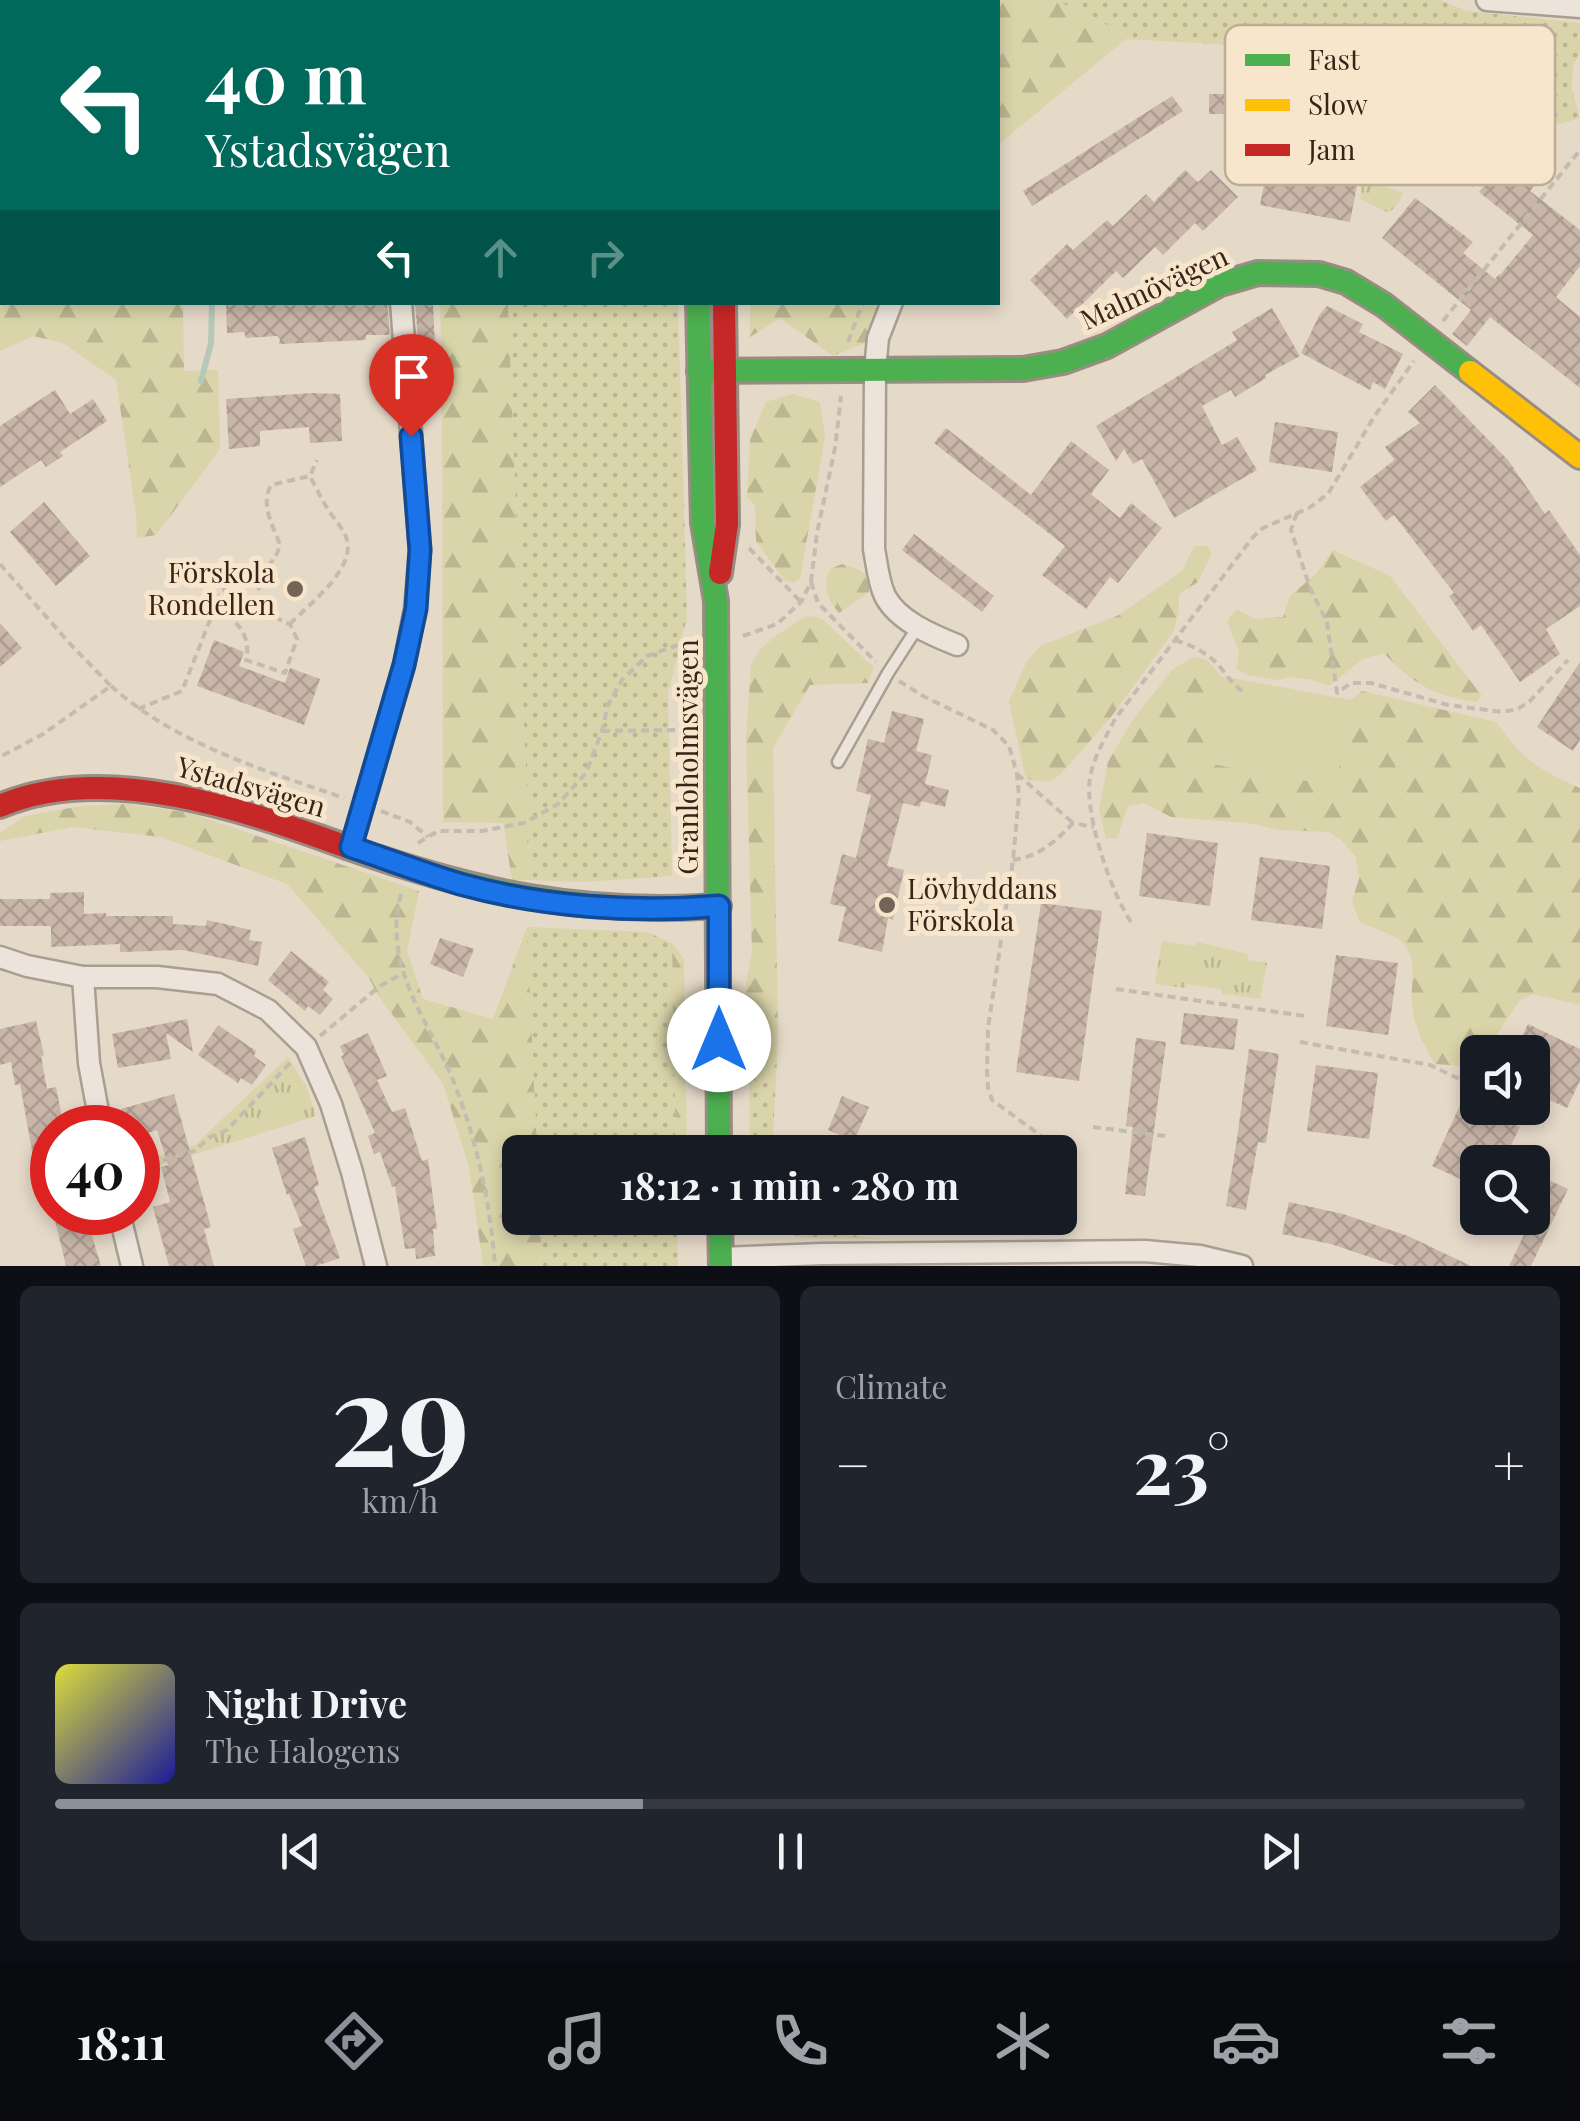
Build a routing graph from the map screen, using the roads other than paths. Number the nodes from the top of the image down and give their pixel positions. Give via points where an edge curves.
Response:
1 (1487, 0) edge
2 (1580, 7) edge
3 (401, 305) edge
4 (698, 305) edge
5 (724, 305) edge
6 (891, 305) edge
7 (875, 370) junction
8 (700, 371) junction
9 (724, 373) junction
10 (1580, 457) edge
11 (716, 601) junction
12 (917, 628) junction
13 (956, 646) dead end
14 (838, 762) dead end
15 (3, 798) edge
16 (351, 847) junction
17 (719, 906) junction
18 (0, 957) edge
19 (82, 977) junction
20 (96, 1105) edge
21 (719, 1135) edge
22 (125, 1235) edge
23 (720, 1235) edge
24 (721, 1262) edge
25 (132, 1266) edge
26 (376, 1266) edge
27 (1242, 1266) edge

1 - 2 street
3 - 16 street via 420,550 416,609
4 - 8 street, Granloholmsvägen
5 - 9 street, Granloholmsvägen
6 - 7 street
7 - 9 street, Malmövägen
7 - 10 street, Malmövägen via 1023,369 1063,362 1108,346 1220,284 1258,273 1320,274 1384,305
7 - 12 street via 874,549 887,600
8 - 9 street, Malmövägen
8 - 11 street, Granloholmsvägen via 703,523
9 - 11 street, Granloholmsvägen via 728,524
11 - 17 street, Granloholmsvägen
12 - 13 street
12 - 14 lane
15 - 16 street, Ystadsvägen via 88,788 162,792
16 - 17 street, Ystadsvägen via 514,896 673,910
17 - 21 street, Granloholmsvägen
18 - 19 street
19 - 20 street
19 - 26 street via 218,984 268,1010 306,1047 331,1104
22 - 25 street
23 - 24 street
24 - 27 street via 822,1254 1145,1251

